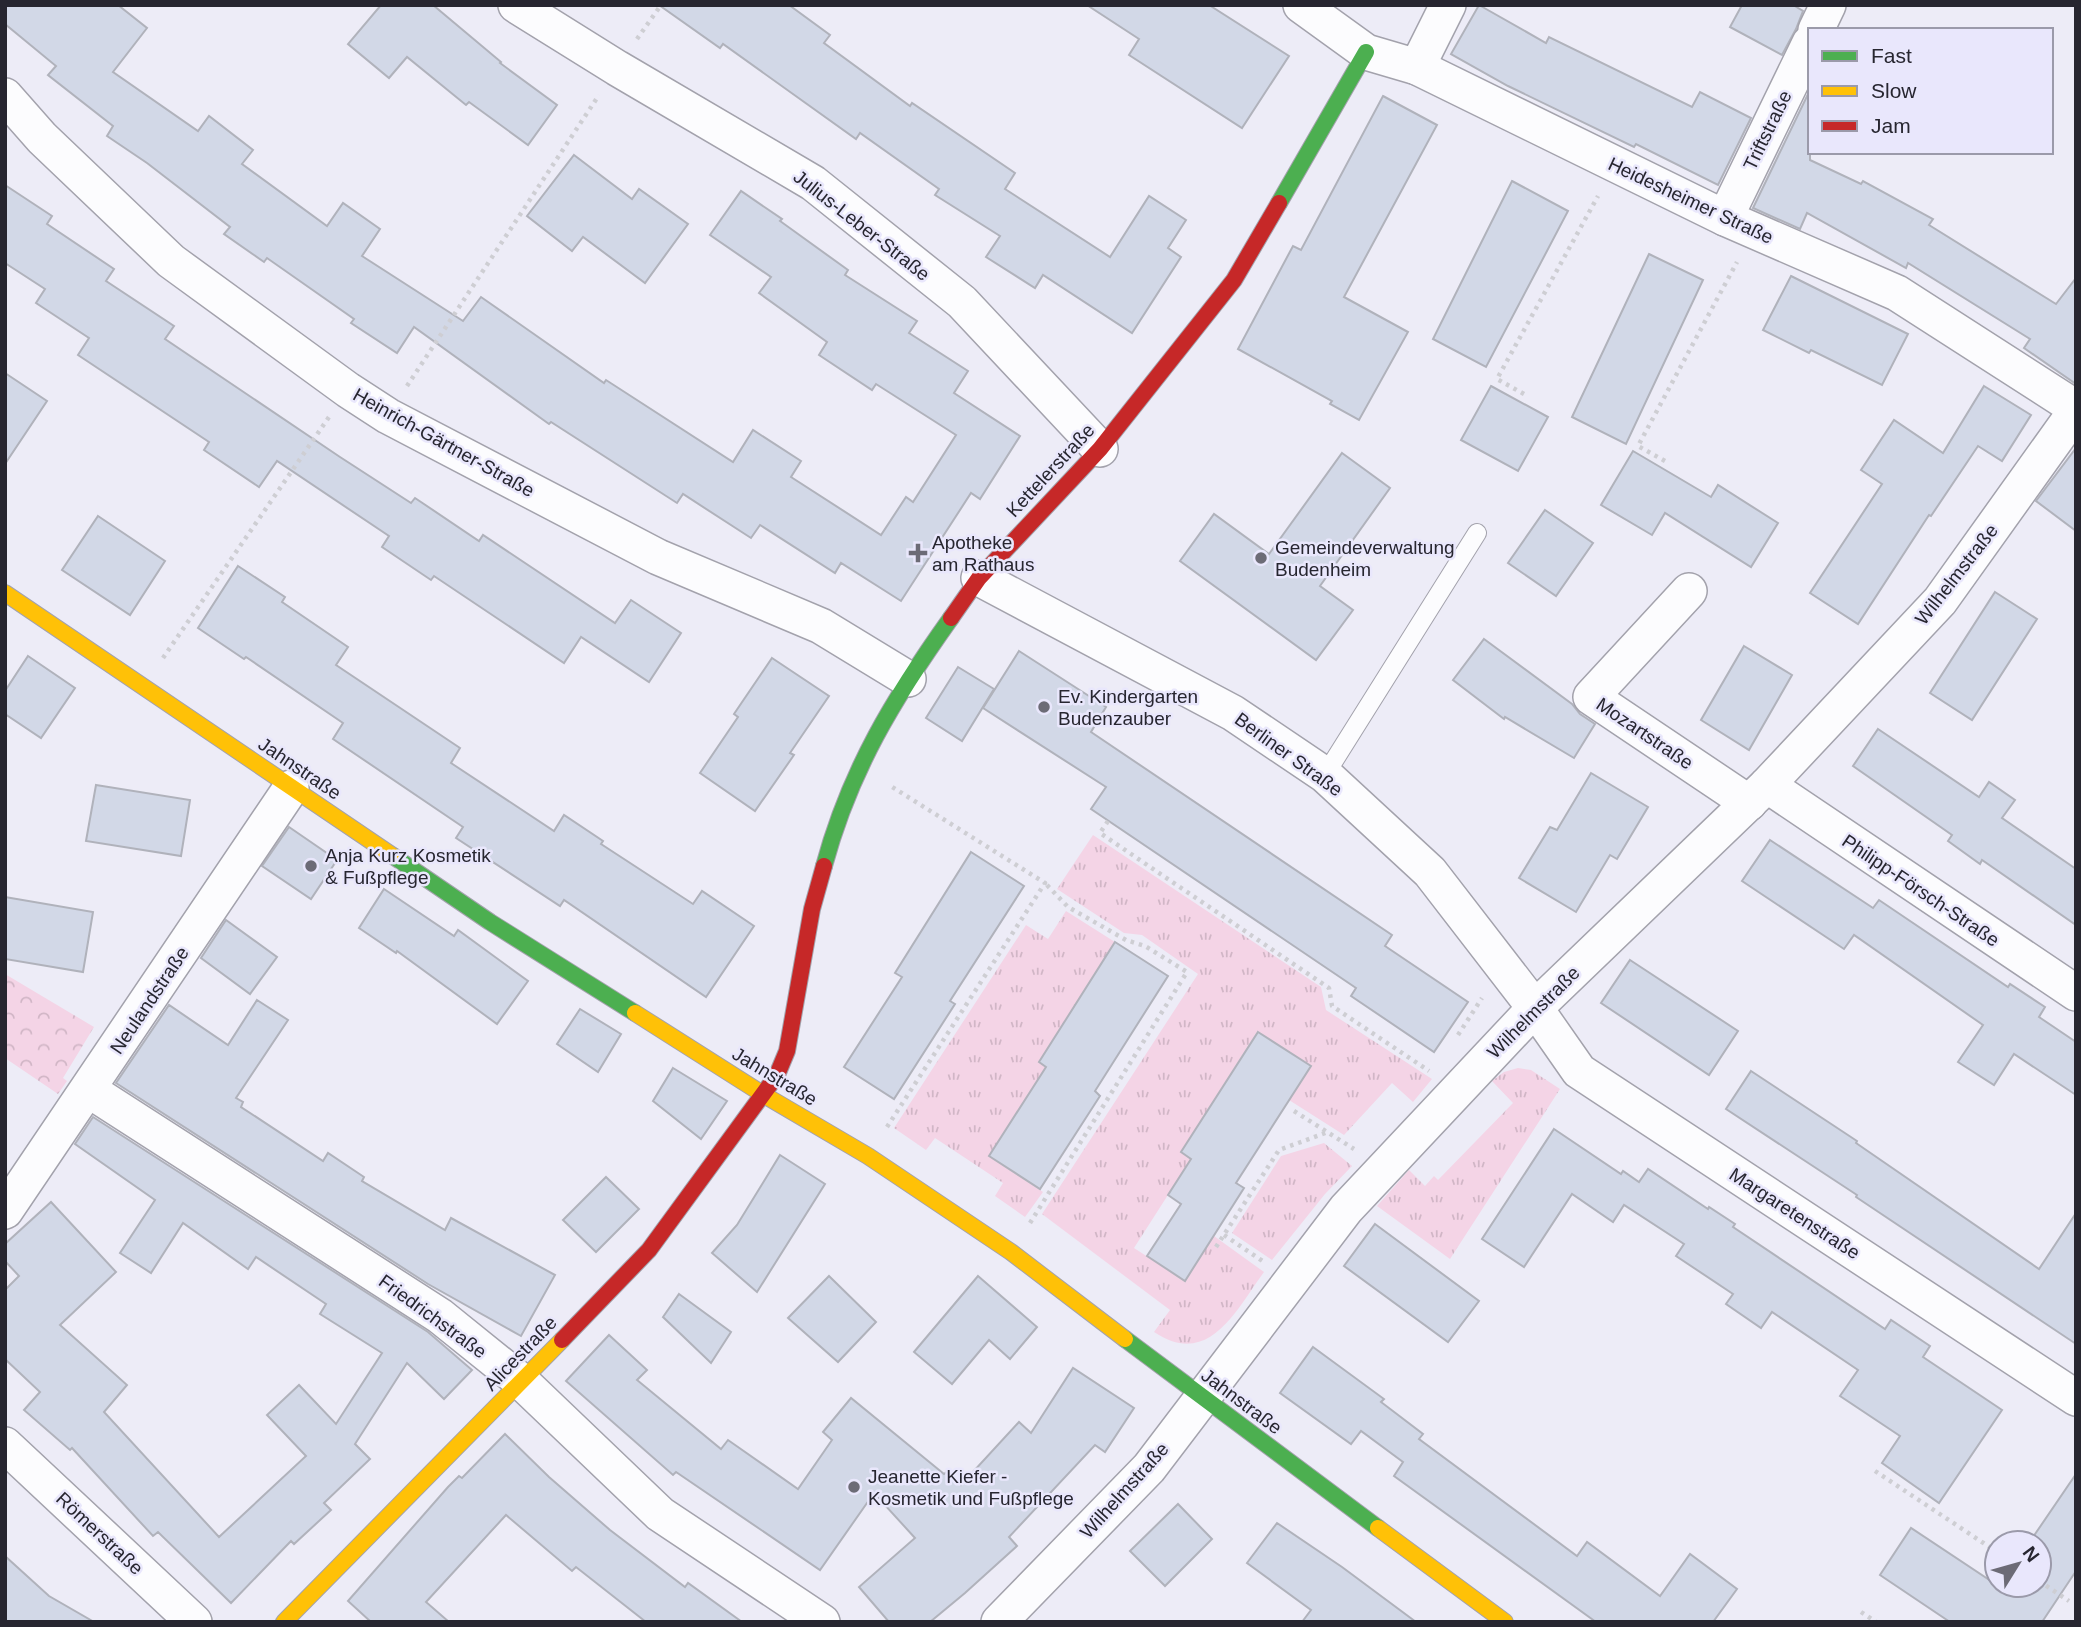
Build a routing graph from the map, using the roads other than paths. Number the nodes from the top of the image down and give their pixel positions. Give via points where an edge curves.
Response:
1 (516, 5) edge
2 (1301, 5) edge
3 (1448, 5) edge
4 (1828, 5) edge
5 (1817, 28) edge
6 (1808, 48) edge
7 (1366, 52) junction
8 (1417, 66) junction
9 (5, 96) edge
10 (1739, 224) junction
11 (2076, 409) edge
12 (1100, 449) junction
13 (1477, 533) dead end
14 (979, 578) junction
15 (1689, 591) dead end
16 (5, 593) edge
17 (908, 679) junction
18 (1325, 775) junction
19 (291, 788) junction
20 (1758, 794) junction
21 (2076, 993) edge
22 (1535, 1008) junction
23 (89, 1090) junction
24 (764, 1095) junction
25 (5, 1211) edge
26 (522, 1382) junction
27 (1202, 1398) junction
28 (2076, 1398) edge
29 (6, 1448) edge
30 (194, 1622) edge
31 (284, 1622) edge
32 (822, 1622) edge
33 (999, 1622) edge
34 (1504, 1622) edge

1 - 12 street, Julius-Leber-Straße via 813,183 962,303
2 - 7 street, Heidesheimer Straße
3 - 8 street
4 - 5 street
6 - 10 street, Triftstraße
7 - 8 street, Heidesheimer Straße
7 - 12 street, Kettelerstraße via 1234,279
8 - 10 street, Heidesheimer Straße
9 - 17 street, Heinrich-Gärtner-Straße via 42,138 171,261 388,416 658,557 821,626
10 - 11 street, Heidesheimer Straße via 1897,293
11 - 20 street, Wilhelmstraße via 1940,601
12 - 14 street, Kettelerstraße
13 - 18 lane
14 - 17 street, Kettelerstraße
14 - 18 street, Berliner Straße via 1233,713
15 - 20 street, Mozartstraße via 1591,697
16 - 19 street, Jahnstraße
17 - 24 street, Kettelerstraße via 859,766 834,829 812,909 787,1051
18 - 22 street, Berliner Straße via 1430,872
19 - 23 street, Neulandstraße
19 - 24 street, Jahnstraße via 490,922
20 - 21 street, Philipp-Försch-Straße
20 - 22 street, Wilhelmstraße
22 - 27 street, Wilhelmstraße via 1346,1209
22 - 28 street, Margaretenstraße via 1579,1071
23 - 25 street, Neulandstraße
23 - 26 street, Friedrichstraße via 440,1316
24 - 26 street, Alicestraße via 649,1250
24 - 27 street, Jahnstraße via 868,1156 1011,1252
26 - 31 street, Alicestraße
26 - 32 street, Friedrichstraße via 660,1514
27 - 33 street, Wilhelmstraße via 1149,1468
27 - 34 street, Jahnstraße
29 - 30 street, Römerstraße

